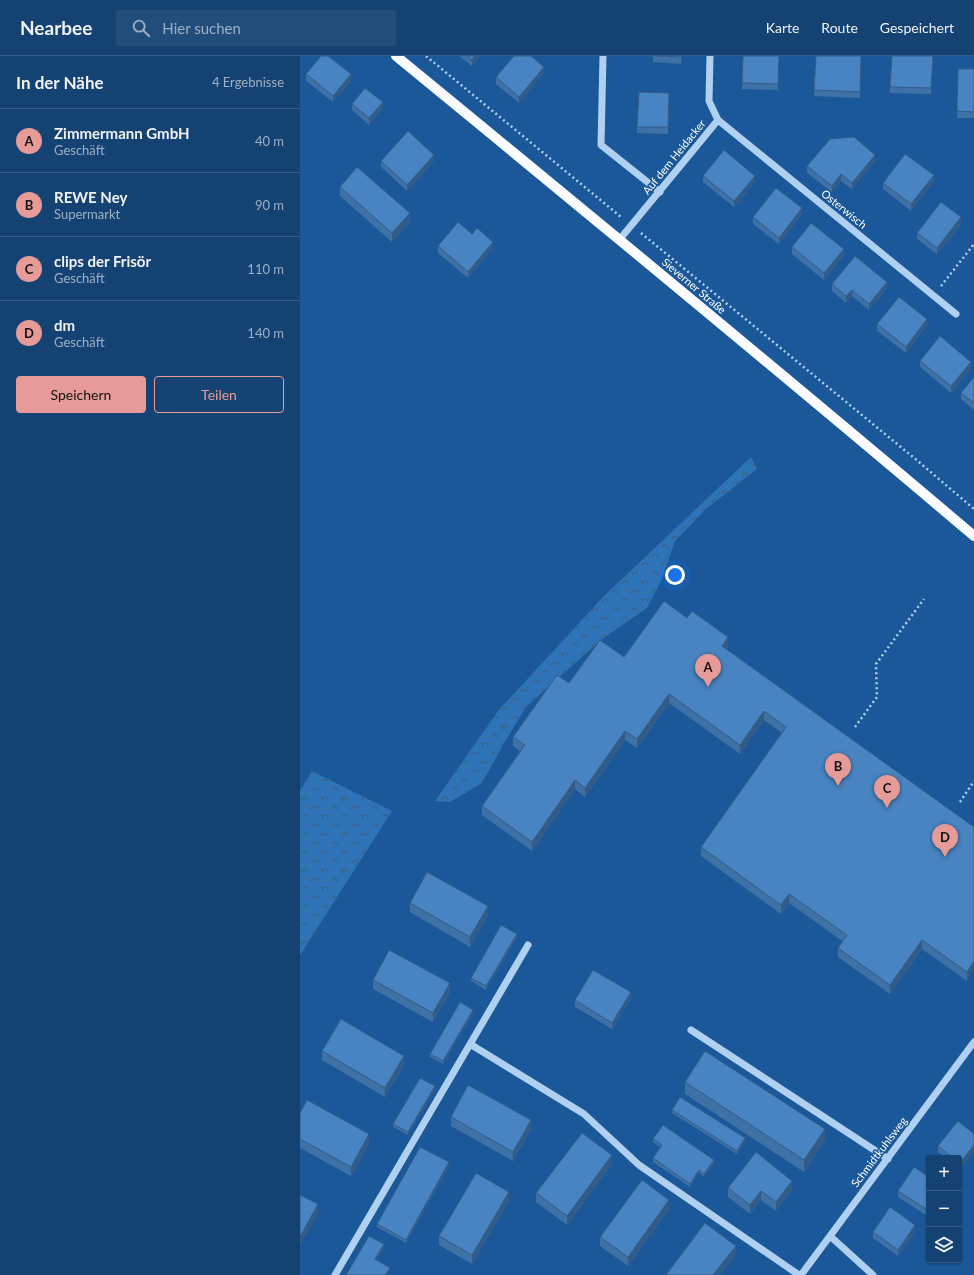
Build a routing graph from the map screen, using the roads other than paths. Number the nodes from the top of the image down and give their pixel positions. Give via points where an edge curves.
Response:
1 (396, 56) edge
2 (603, 56) edge
3 (710, 56) edge
4 (718, 120) junction
5 (660, 192) junction
6 (620, 240) junction
7 (956, 314) dead end
8 (974, 536) edge
9 (528, 945) dead end
10 (691, 1030) dead end
11 (974, 1042) edge
12 (470, 1044) junction
13 (888, 1159) junction
14 (830, 1236) junction
15 (335, 1275) edge
16 (800, 1275) edge
17 (874, 1275) edge

1 - 6 main road, Sieverner Straße
2 - 5 street via 601,145
3 - 4 street, Auf dem Heidacker via 709,101
4 - 5 street, Auf dem Heidacker
4 - 7 street, Osterwisch
5 - 6 street, Auf dem Heidacker
6 - 8 main road, Sieverner Straße
9 - 12 street
10 - 13 street
11 - 13 street, Schmidtkuhlsweg
12 - 15 street
12 - 16 street via 584,1114 639,1165
13 - 14 street, Schmidtkuhlsweg
14 - 16 street, Schmidtkuhlsweg
14 - 17 street

